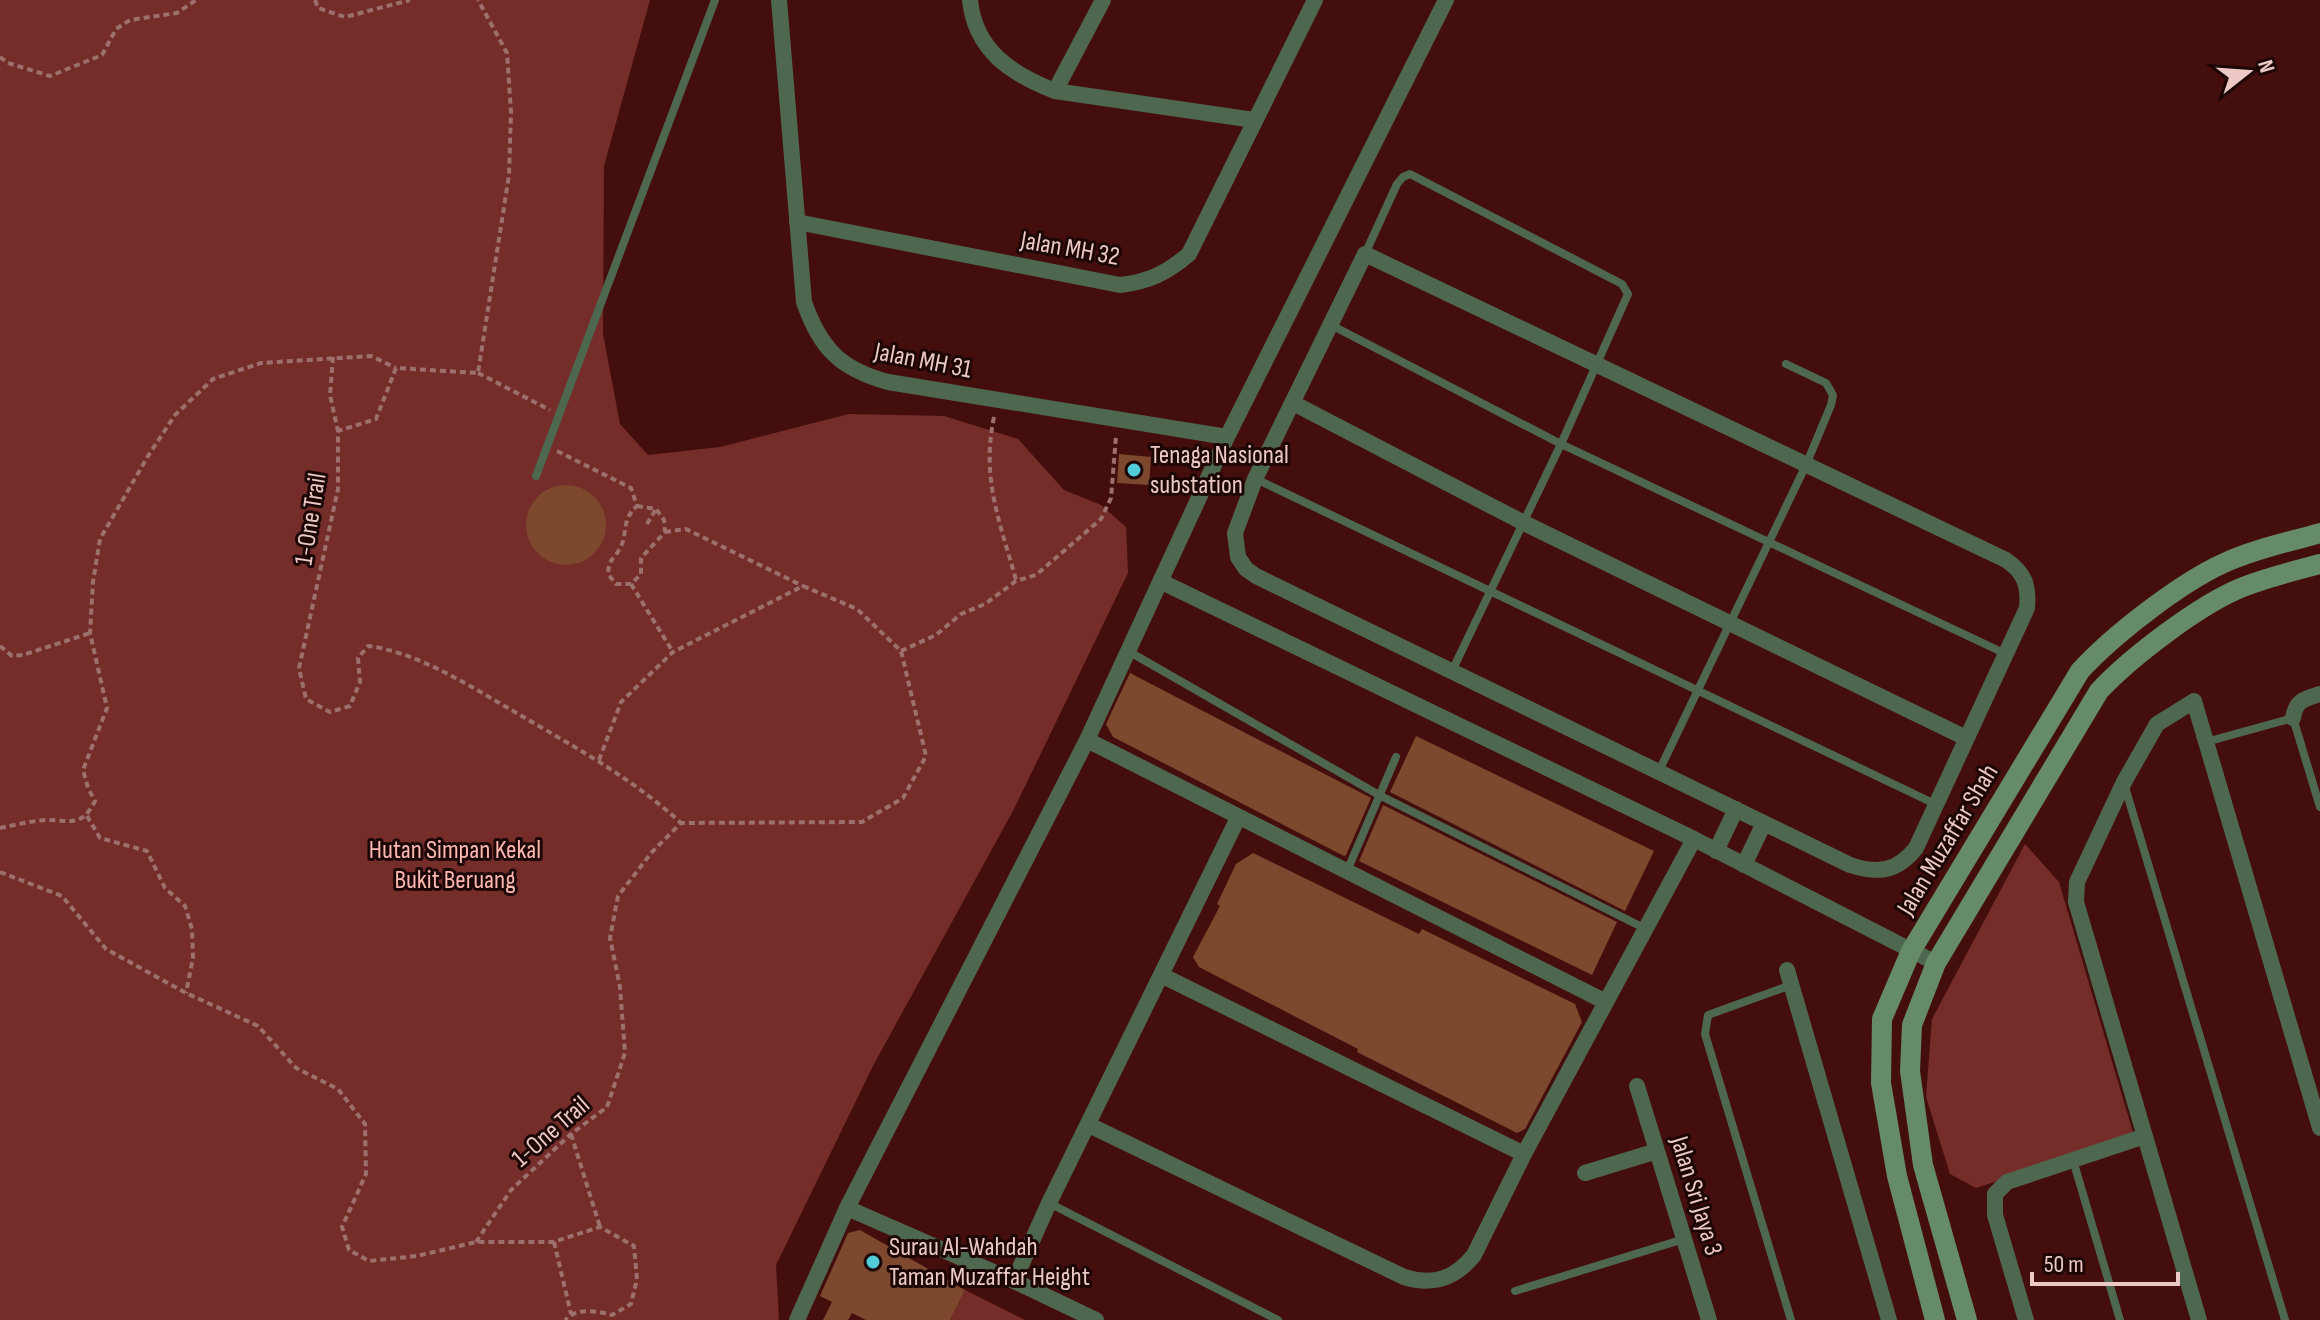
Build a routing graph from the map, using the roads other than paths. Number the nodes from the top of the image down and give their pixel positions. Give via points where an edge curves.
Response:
1 (715, 0) edge
2 (779, 0) edge
3 (970, 0) edge
4 (1103, 0) edge
5 (1315, 0) edge
6 (1446, 0) edge
7 (1055, 91) junction
8 (1254, 120) junction
9 (797, 222) junction
10 (1365, 254) junction
11 (1331, 325) junction
12 (1598, 364) junction
13 (1786, 364) dead end
14 (1293, 403) junction
15 (1227, 437) junction
16 (1561, 444) junction
17 (1806, 465) junction
18 (536, 476) dead end
19 (1255, 479) junction
20 (1524, 523) junction
21 (2320, 533) edge
22 (1768, 542) junction
23 (2320, 564) edge
24 (1162, 582) junction
25 (1491, 592) junction
26 (1729, 623) junction
27 (1127, 651) junction
28 (2007, 654) junction
29 (1452, 671) junction
30 (1698, 689) junction
31 (2320, 694) edge
32 (2293, 718) junction
33 (1966, 738) junction
34 (1087, 740) junction
35 (2206, 742) junction
36 (1396, 757) dead end
37 (1659, 771) junction
38 (2124, 782) junction
39 (1379, 795) junction
40 (1935, 804) junction
41 (2320, 807) edge
42 (1736, 809) junction
43 (1238, 818) junction
44 (1764, 823) junction
45 (1694, 839) junction
46 (1716, 851) junction
47 (1744, 865) junction
48 (1347, 872) junction
49 (1646, 929) junction
50 (1911, 951) junction
51 (1936, 963) junction
52 (1161, 975) junction
53 (1790, 977) joint
54 (1606, 1002) junction
55 (1637, 1086) dead end
56 (1089, 1125) junction
57 (2320, 1128) edge
58 (2145, 1136) junction
59 (1657, 1151) junction
60 (1524, 1154) junction
61 (2073, 1160) junction
62 (1585, 1173) dead end
63 (1049, 1203) junction
64 (847, 1208) junction
65 (1684, 1239) junction
66 (1014, 1281) junction
67 (1515, 1291) dead end
68 (797, 1320) edge
69 (1096, 1320) edge
70 (1278, 1320) edge
71 (1709, 1320) edge
72 (1791, 1320) edge
73 (1889, 1320) edge
74 (1935, 1320) edge
75 (1967, 1320) edge
76 (2026, 1320) edge
77 (2120, 1320) edge
78 (2199, 1320) edge
79 (2285, 1320) edge

1 - 18 lane
2 - 9 street, Jalan MH 31
3 - 7 street via 984,44 1006,67
4 - 7 street
5 - 8 street, Jalan MH 32
6 - 15 street
7 - 8 street
8 - 9 street, Jalan MH 32 via 1189,254 1170,271 1144,282 1120,285
9 - 15 street, Jalan MH 31 via 804,302 812,325 842,363 862,375
10 - 11 street
10 - 12 street
10 - 12 lane via 1403,177 1420,177 1622,284 1628,294
11 - 14 street
11 - 16 lane
12 - 16 lane
12 - 17 street
13 - 17 lane via 1826,383 1833,395
14 - 19 street
14 - 20 street
15 - 24 street
16 - 20 lane
16 - 22 lane
17 - 22 lane
17 - 28 street via 2016,567 2026,580 2027,608
19 - 25 lane
19 - 29 street via 1235,533 1238,557 1246,569
20 - 25 lane
20 - 26 street
21 - 50 main road, Jalan Muzaffar Shah via 2226,562 2185,585 2096,654 2080,671
22 - 26 lane
22 - 28 lane
23 - 51 main road, Jalan Muzaffar Shah via 2241,587 2194,613 2111,678
24 - 27 street
24 - 45 street
25 - 29 lane
25 - 30 lane
26 - 30 lane
26 - 33 street
27 - 34 street
27 - 39 lane
28 - 33 street
29 - 37 street
30 - 37 lane
30 - 40 lane
31 - 32 street via 2299,701
32 - 35 lane
32 - 41 lane
33 - 40 street
34 - 43 street
34 - 64 street
35 - 38 street via 2194,701 2157,724
35 - 57 street
36 - 39 lane
37 - 42 street
38 - 58 street via 2077,882 2076,902
38 - 79 lane
39 - 48 lane
39 - 49 lane
40 - 44 street via 1907,860 1882,872 1850,865
42 - 44 street
42 - 46 street
43 - 48 street
43 - 52 street
44 - 47 street
45 - 46 street
45 - 49 street
46 - 47 street
47 - 50 street
48 - 54 street
49 - 54 street
50 - 51 street
50 - 74 main road, Jalan Muzaffar Shah via 1882,1019 1881,1083 1897,1176
51 - 75 main road, Jalan Muzaffar Shah via 1912,1025 1910,1071 1923,1165
52 - 56 street
52 - 60 street
53 - 72 lane via 1708,1015 1705,1034
53 - 73 street
54 - 60 street
55 - 59 street, Jalan Sri Jaya 3
56 - 60 street via 1420,1282 1436,1282 1464,1268
56 - 63 street
58 - 61 street
58 - 78 street
59 - 62 street
59 - 65 street, Jalan Sri Jaya 3
61 - 76 street via 2007,1182 1995,1194 1995,1215
61 - 77 lane
63 - 66 street
63 - 70 lane
64 - 66 street
64 - 68 street
65 - 67 lane
65 - 71 street, Jalan Sri Jaya 3
66 - 69 street

